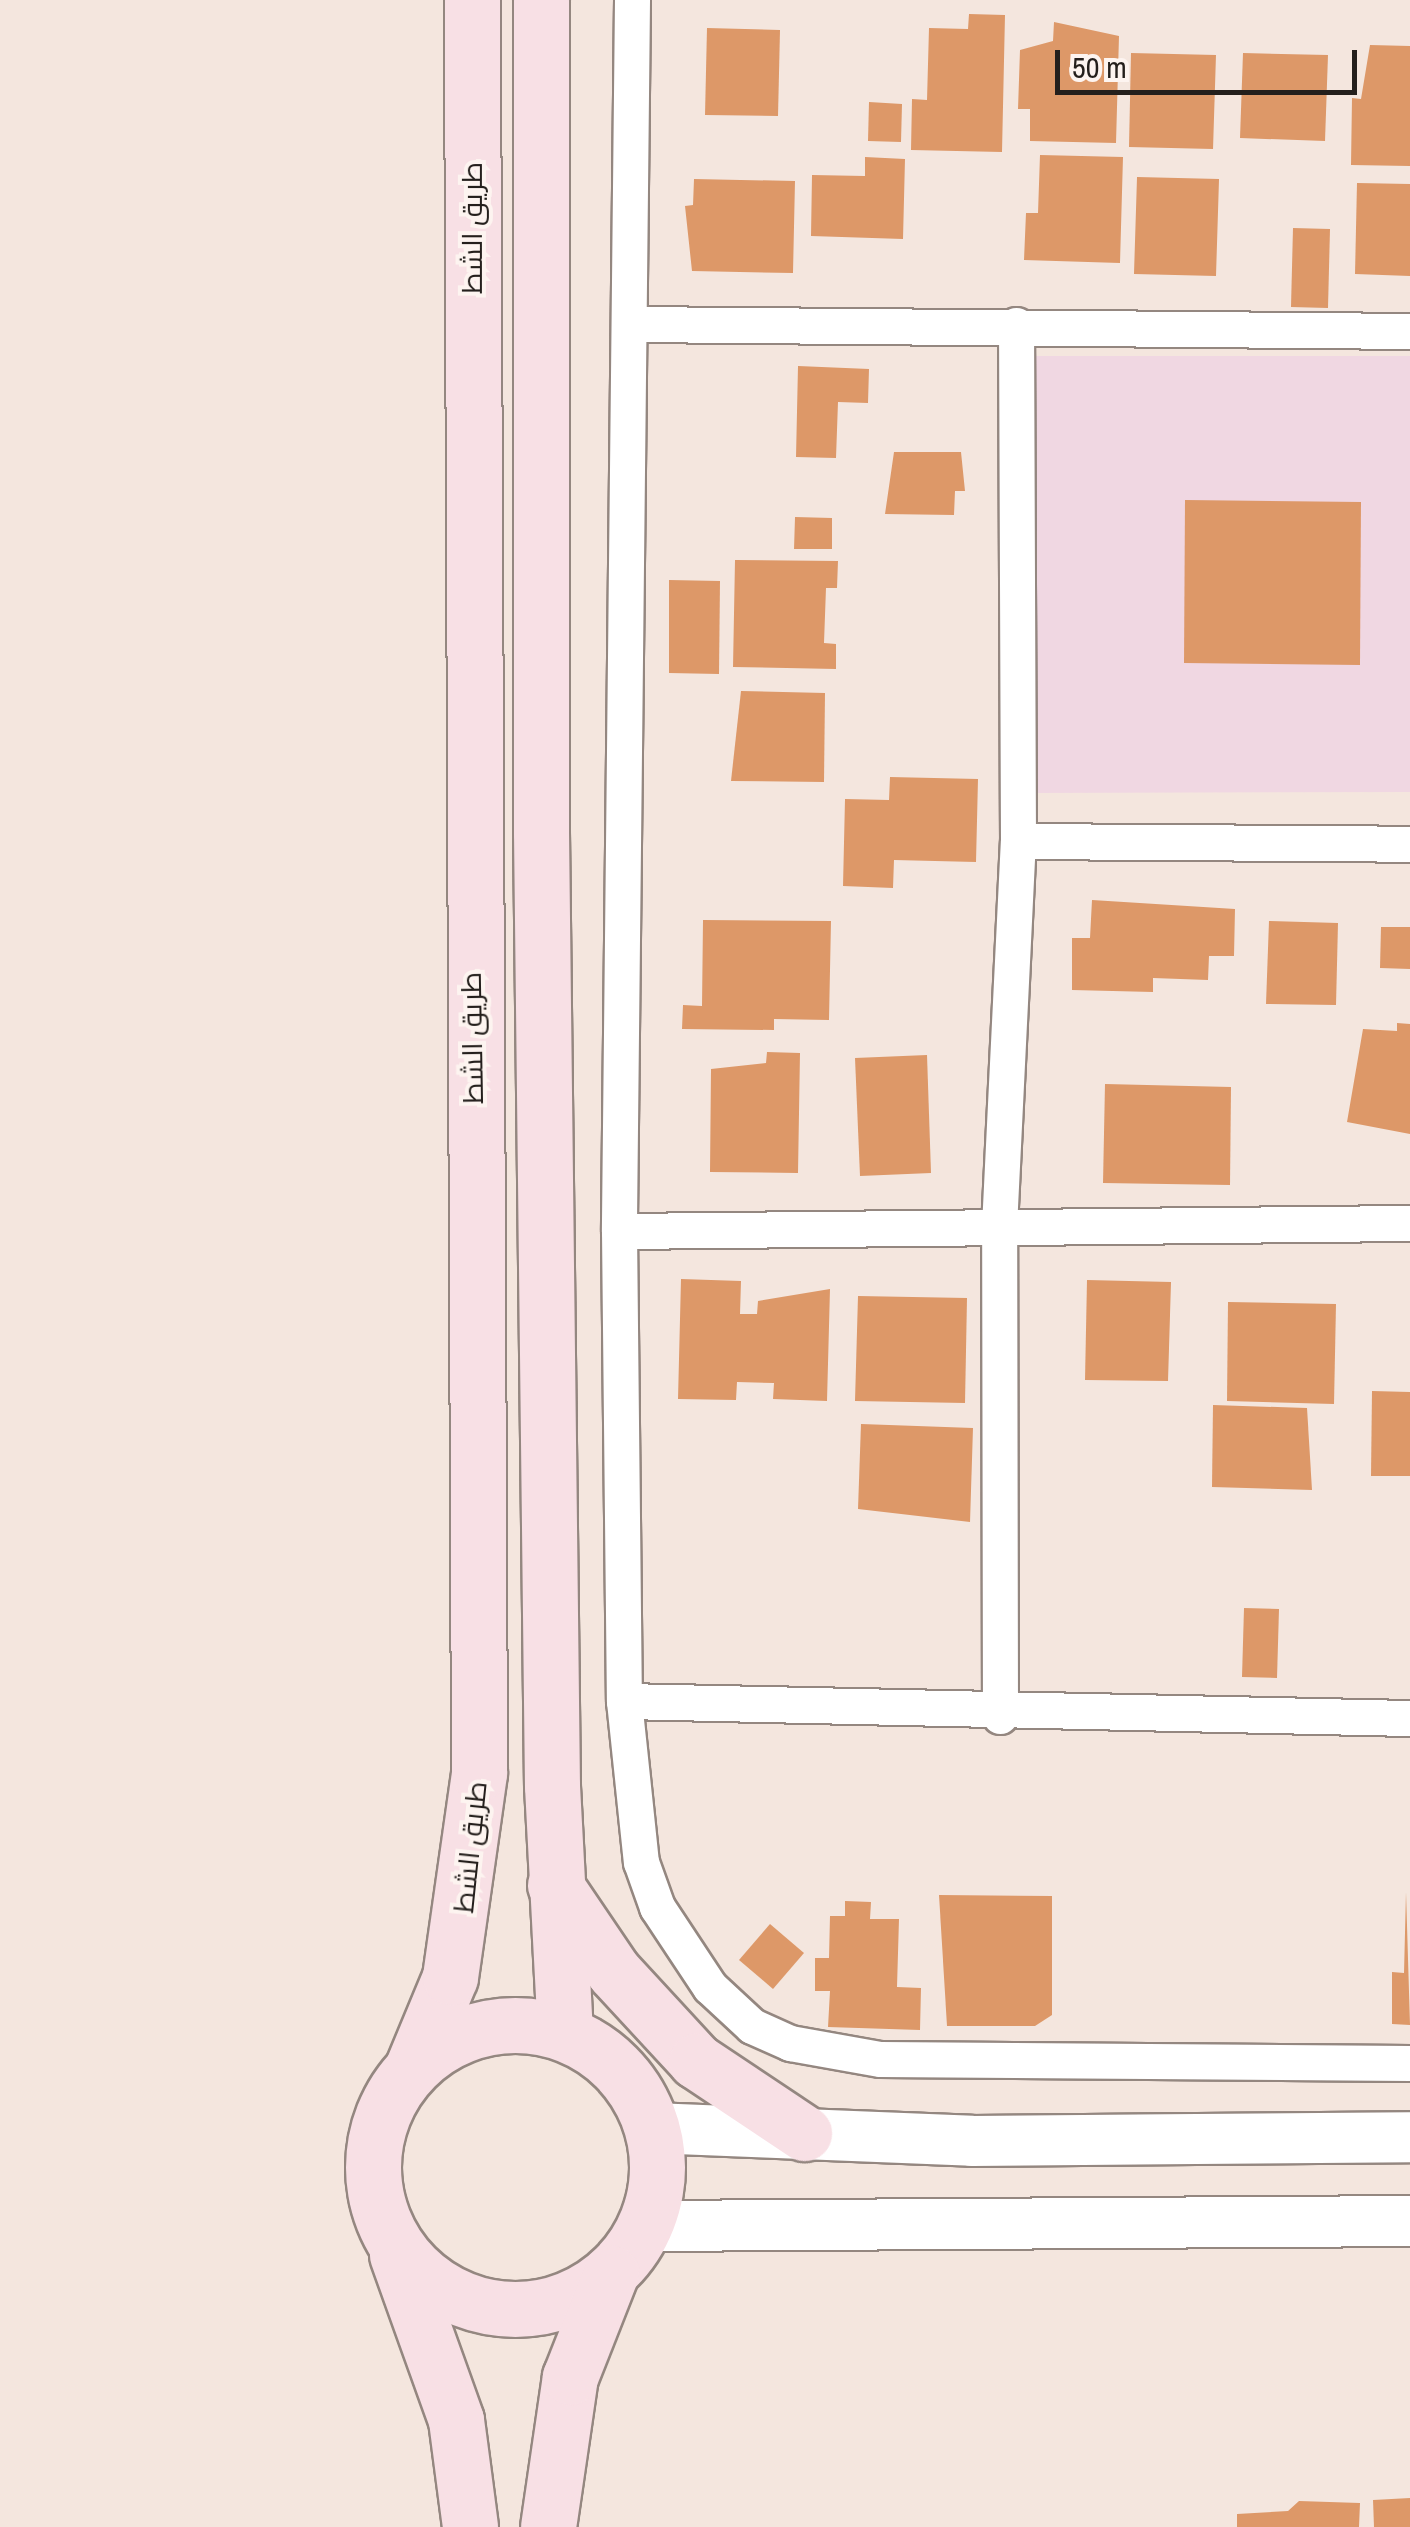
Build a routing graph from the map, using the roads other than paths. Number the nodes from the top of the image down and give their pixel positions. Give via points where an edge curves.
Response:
1 (472, 0) edge
2 (541, 0) edge
3 (632, 0) edge
4 (630, 324) junction
5 (1016, 325) junction
6 (1410, 332) edge
7 (1018, 841) junction
8 (1410, 844) edge
9 (1410, 1223) edge
10 (999, 1228) junction
11 (619, 1231) junction
12 (624, 1702) junction
13 (1000, 1716) junction
14 (1410, 1718) edge
15 (556, 1886) junction
16 (565, 2033) junction
17 (1410, 2063) edge
18 (414, 2066) junction
19 (652, 2128) junction
20 (804, 2133) junction
21 (1410, 2137) edge
22 (1410, 2221) edge
23 (644, 2226) junction
24 (390, 2238) junction
25 (612, 2273) junction
26 (470, 2527) edge
27 (548, 2527) edge

1 - 18 main road, طريق الشط via 479,1773 454,1960
2 - 15 main road
3 - 4 street
4 - 5 street
4 - 11 street
5 - 6 street
5 - 7 street
7 - 8 street
7 - 10 street
9 - 10 street
10 - 11 street
10 - 13 street
11 - 12 street
12 - 13 street
12 - 17 street via 641,1862 657,1907 680,1952 752,2026 790,2043 880,2059
13 - 14 street
15 - 16 main road
15 - 20 main road via 614,1972 696,2061
16 - 18 main road via 485,2027
16 - 19 main road via 619,2070
18 - 24 main road via 372,2148 374,2195
19 - 20 main road
19 - 23 main road via 657,2178
20 - 21 main road
22 - 23 main road
23 - 25 main road
24 - 25 main road via 423,2278 484,2306 518,2311 568,2301
24 - 26 main road via 456,2420
25 - 27 main road via 570,2377

